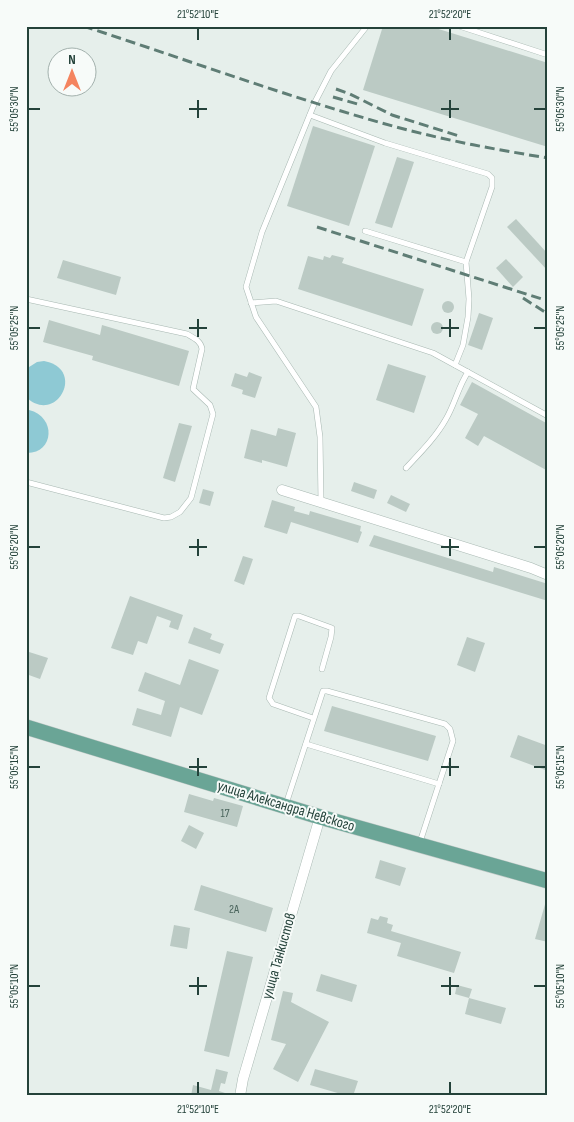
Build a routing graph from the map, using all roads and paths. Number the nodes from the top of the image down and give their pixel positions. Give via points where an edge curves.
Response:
1 (367, 26) edge
2 (460, 26) edge
3 (548, 54) edge
4 (310, 115) junction
5 (365, 231) dead end
6 (466, 262) junction
7 (26, 299) edge
8 (251, 303) junction
9 (455, 365) junction
10 (468, 372) junction
11 (548, 416) edge
12 (406, 468) dead end
13 (26, 482) edge
14 (282, 490) dead end
15 (321, 503) junction
16 (548, 576) edge
17 (322, 669) dead end
18 (314, 718) junction
19 (26, 727) edge
20 (306, 744) junction
21 (439, 784) junction
22 (285, 806) junction
23 (320, 817) junction
24 (419, 845) junction
25 (548, 881) edge
26 (240, 1096) edge

1 - 4 lane via 331,71
2 - 3 lane
4 - 6 lane via 385,143 488,174 492,178 492,187
4 - 8 lane via 262,232 246,287
5 - 6 lane
6 - 9 lane via 468,317
7 - 13 lane via 193,337 202,345 202,350 193,389 210,405 213,414 191,498 180,512 171,517 164,518
8 - 9 lane via 276,301 433,353
8 - 15 lane via 256,317 316,407
9 - 10 lane
10 - 11 lane
10 - 12 lane via 437,434
14 - 15 street
15 - 16 street
17 - 18 lane via 332,628 295,616 269,698 274,704
18 - 20 lane
18 - 21 lane via 320,694 327,691 445,724 453,741
19 - 22 main road, улица Александра Невского
20 - 21 lane
20 - 22 lane
21 - 24 lane
22 - 23 main road, улица Александра Невского
23 - 24 main road, улица Александра Невского
23 - 26 street, улица Танкистов
24 - 25 main road, улица Александра Невского

